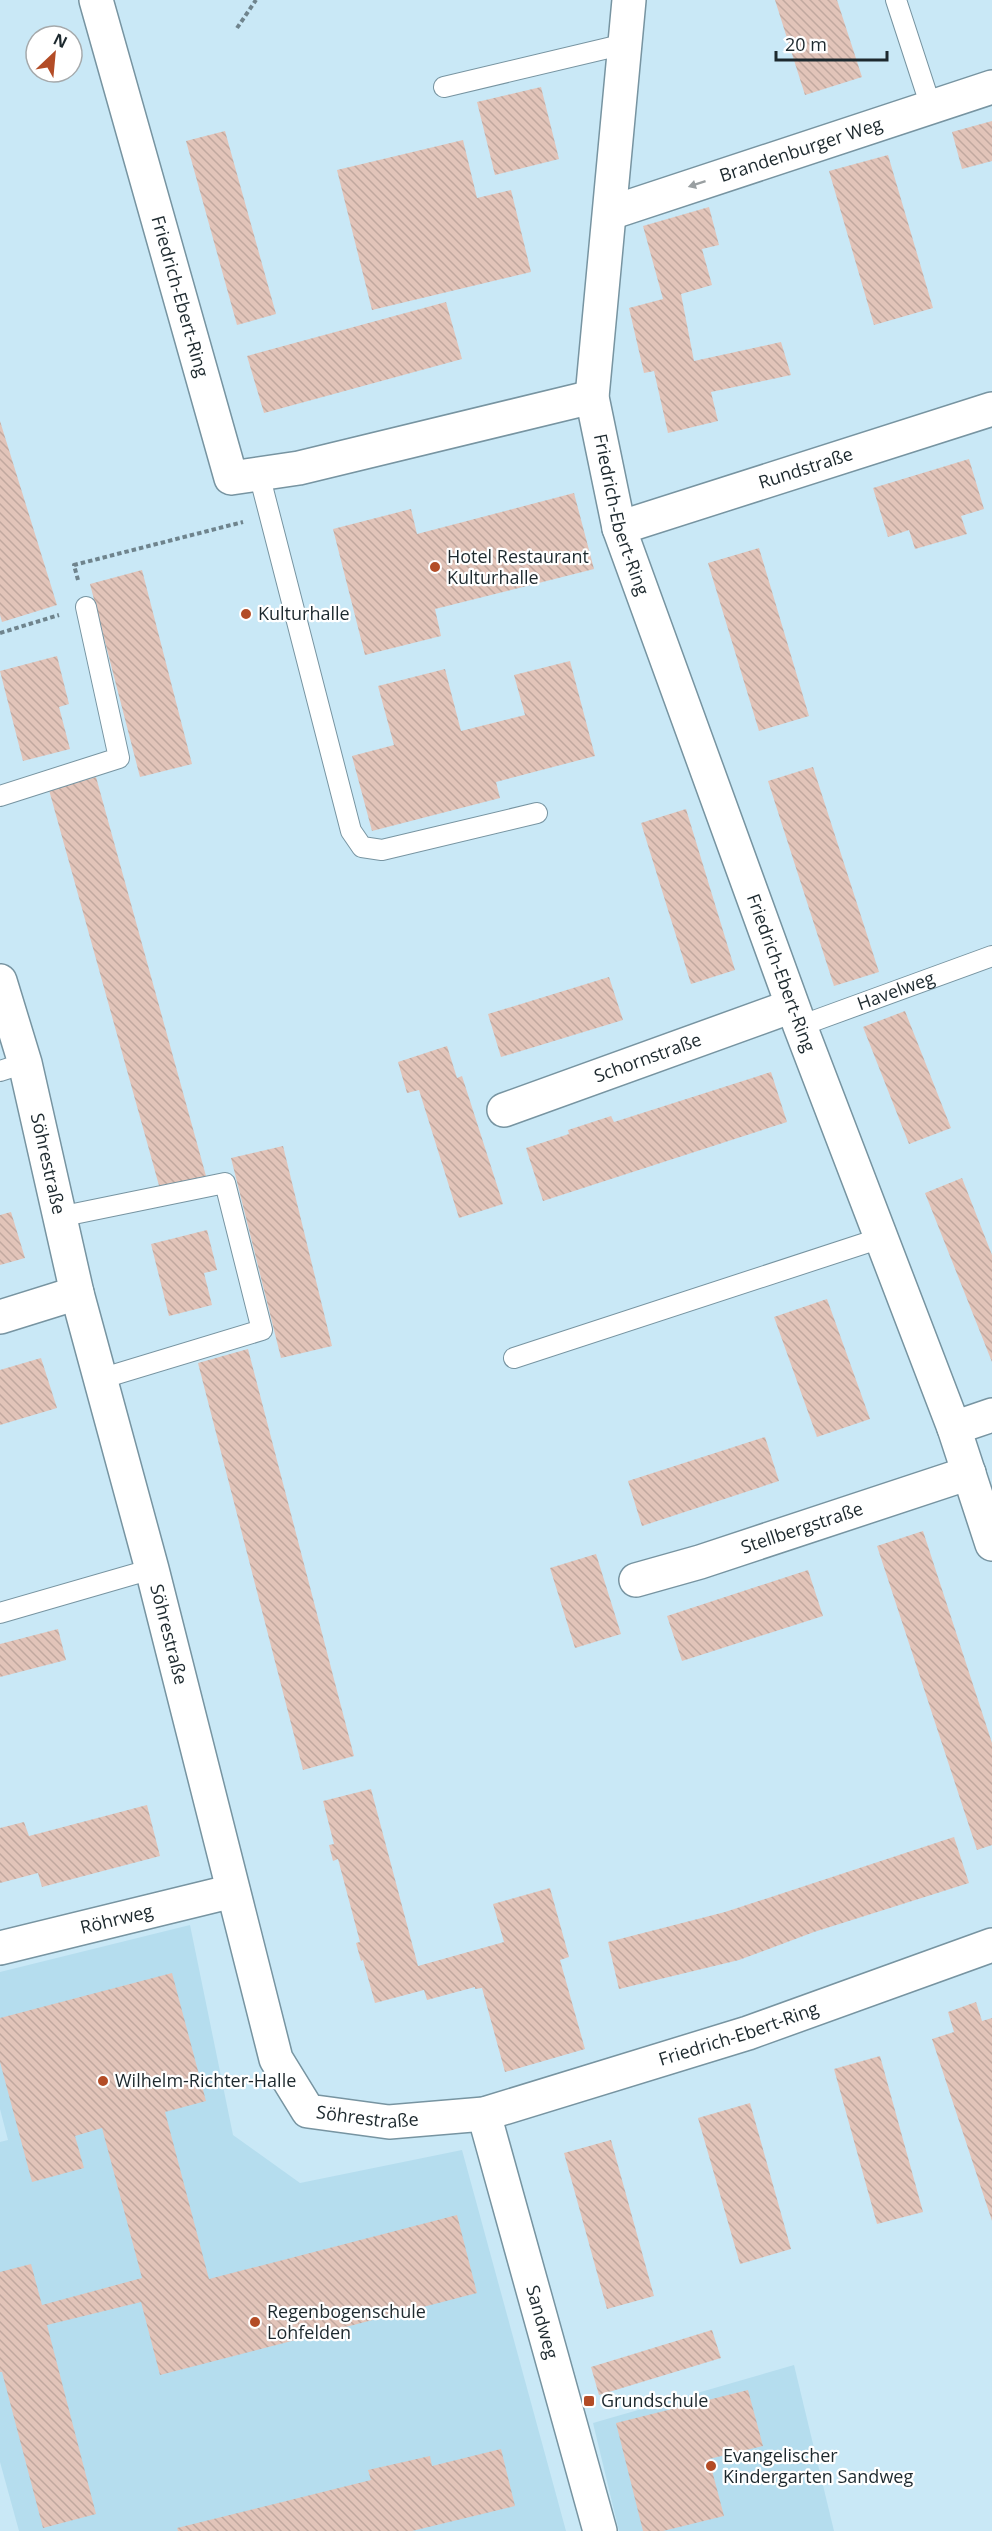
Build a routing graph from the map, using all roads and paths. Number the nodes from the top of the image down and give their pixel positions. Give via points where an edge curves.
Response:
1 (96, 0) edge
2 (256, 0) edge
3 (629, 0) edge
4 (896, 0) edge
5 (237, 28) dead end
6 (625, 44) junction
7 (444, 87) dead end
8 (992, 87) edge
9 (931, 107) junction
10 (609, 213) junction
11 (592, 397) junction
12 (992, 409) edge
13 (245, 476) junction
14 (620, 528) junction
15 (86, 607) junction
16 (0, 633) edge
17 (0, 796) edge
18 (537, 813) dead end
19 (992, 956) edge
20 (0, 981) edge
21 (796, 1016) junction
22 (12, 1067) edge
23 (504, 1110) dead end
24 (60, 1218) junction
25 (881, 1238) junction
26 (77, 1293) junction
27 (0, 1317) edge
28 (514, 1358) dead end
29 (100, 1379) junction
30 (992, 1415) edge
31 (954, 1428) junction
32 (969, 1473) junction
33 (992, 1544) edge
34 (152, 1569) junction
35 (636, 1580) dead end
36 (0, 1613) edge
37 (233, 1891) junction
38 (992, 1945) edge
39 (0, 1948) edge
40 (484, 2114) junction
41 (600, 2531) edge

1 - 13 street, Friedrich-Ebert-Ring
2 - 5 path
3 - 6 street, Friedrich-Ebert-Ring
4 - 9 lane
6 - 7 lane
6 - 10 street, Friedrich-Ebert-Ring
8 - 9 street, Brandenburger Weg
9 -> 10 street, Brandenburger Weg
10 - 11 street, Friedrich-Ebert-Ring
11 - 13 street via 299,468
11 - 14 street, Friedrich-Ebert-Ring
12 - 14 street, Rundstraße
13 - 15 path via 243,522 74,565
13 - 18 lane via 351,831 362,847 382,850
14 - 21 street, Friedrich-Ebert-Ring
15 - 16 path
15 - 17 lane via 119,758
19 - 21 lane, Havelweg
20 - 22 street, Söhrestraße
21 - 23 street, Schornstraße
21 - 25 street, Friedrich-Ebert-Ring
22 - 24 street, Söhrestraße
24 - 26 street, Söhrestraße
24 - 29 lane via 225,1183 262,1330
25 - 28 lane
25 - 31 street, Friedrich-Ebert-Ring
26 - 27 street
26 - 29 street, Söhrestraße
29 - 34 street, Söhrestraße
30 - 31 street
31 - 32 street, Friedrich-Ebert-Ring
32 - 33 street, Friedrich-Ebert-Ring
32 - 35 street, Stellbergstraße
34 - 36 lane
34 - 37 street, Söhrestraße
37 - 39 street, Röhrweg
37 - 40 street, Söhrestraße via 276,2059 308,2111 389,2122
38 - 40 street, Friedrich-Ebert-Ring via 748,2033
40 - 41 street, Sandweg

